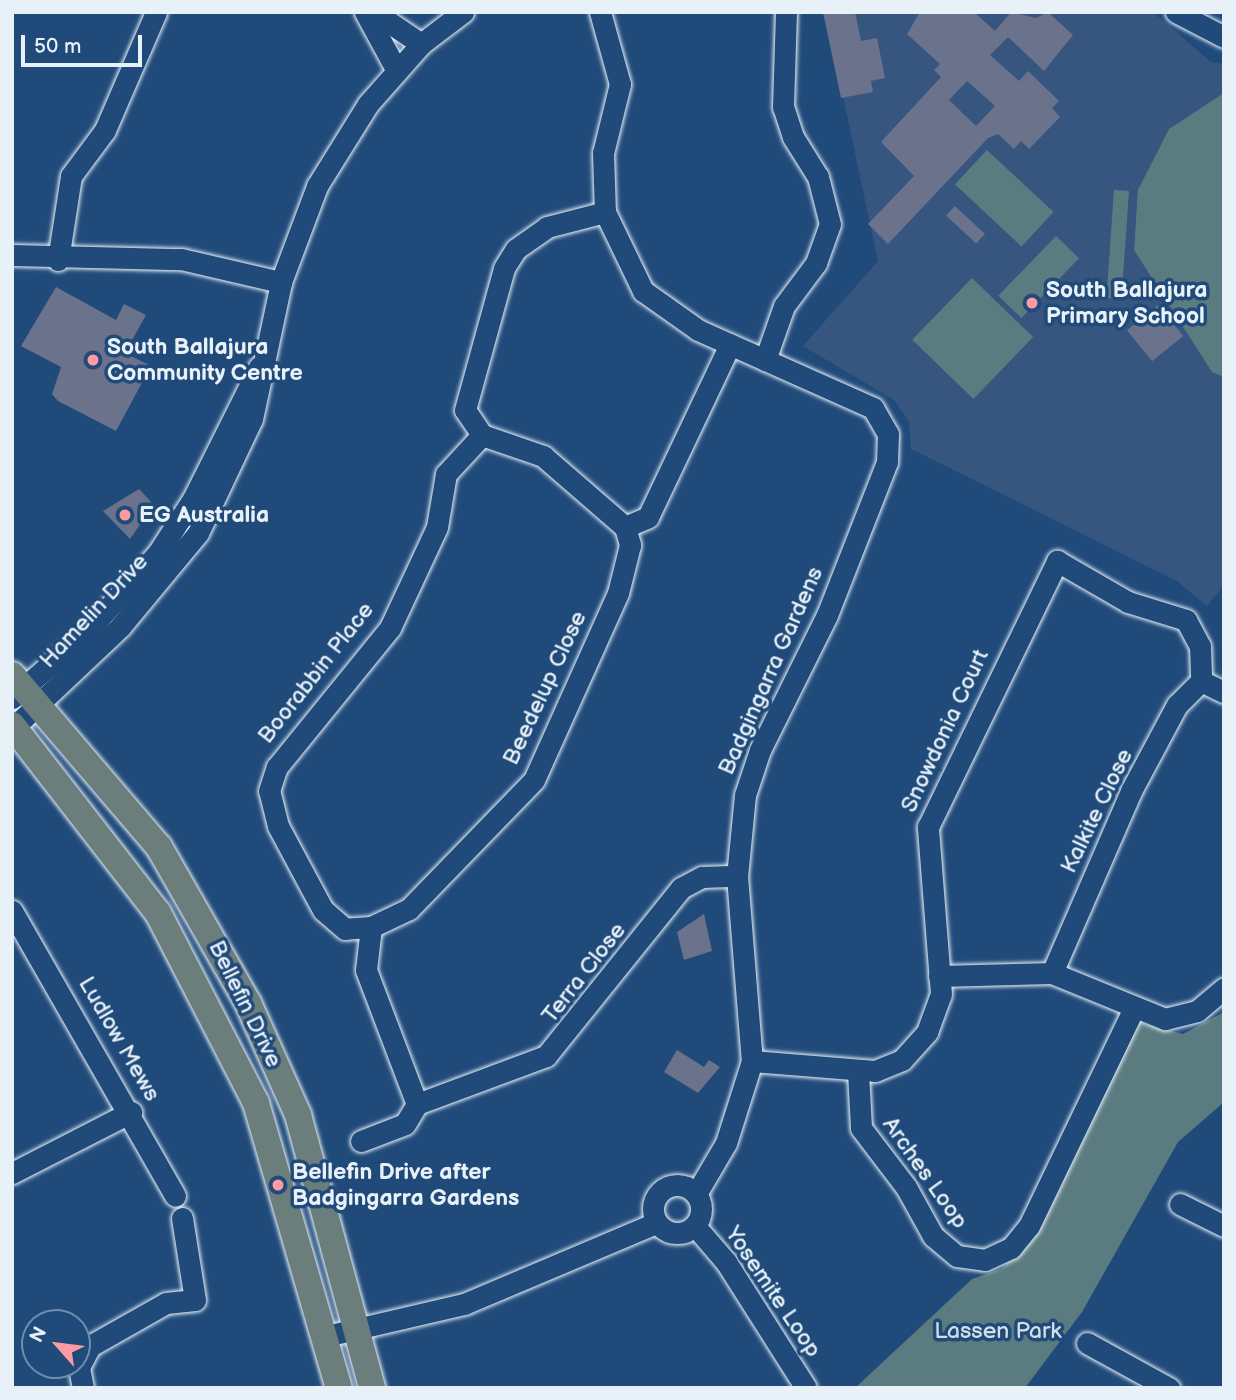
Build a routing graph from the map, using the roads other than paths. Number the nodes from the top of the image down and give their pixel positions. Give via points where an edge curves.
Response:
1 (156, 12) edge
2 (365, 12) edge
3 (374, 12) edge
4 (600, 12) edge
5 (786, 12) edge
6 (1176, 12) edge
7 (454, 15) edge
8 (1224, 37) edge
9 (421, 44) junction
10 (397, 71) junction
11 (605, 212) junction
12 (12, 255) edge
13 (58, 260) junction
14 (281, 282) junction
15 (730, 345) junction
16 (765, 360) junction
17 (482, 435) junction
18 (625, 527) junction
19 (1201, 681) junction
20 (22, 691) edge
21 (1224, 692) edge
22 (13, 726) edge
23 (737, 876) junction
24 (12, 911) edge
25 (371, 927) junction
26 (1052, 973) junction
27 (939, 976) junction
28 (1224, 988) edge
29 (1135, 1007) junction
30 (752, 1061) junction
31 (858, 1072) junction
32 (417, 1104) junction
33 (131, 1112) junction
34 (361, 1141) dead end
35 (12, 1173) edge
36 (696, 1194) junction
37 (175, 1196) dead end
38 (1180, 1204) dead end
39 (182, 1218) dead end
40 (656, 1223) junction
41 (695, 1226) junction
42 (1224, 1226) edge
43 (358, 1327) junction
44 (326, 1336) junction
45 (1087, 1343) dead end
46 (799, 1386) edge
47 (83, 1388) edge
48 (339, 1388) edge
49 (372, 1388) edge
50 (1169, 1388) edge

1 - 13 street via 105,130 71,176
2 - 10 street
3 - 9 street
4 - 11 street, Badgingarra Gardens via 620,84 603,153
5 - 16 street via 790,25 783,107 793,138 818,177 830,224 816,263 785,306
6 - 8 street
7 - 9 street, Hamelin Drive
9 - 10 street, Hamelin Drive
10 - 14 street, Hamelin Drive via 317,186
11 - 15 street, Badgingarra Gardens via 617,248 653,302
11 - 17 street via 547,227 516,250 504,268 464,410
12 - 13 street
13 - 14 street via 108,254 181,259
14 - 20 street, Hamelin Drive via 259,367 170,536 135,583
15 - 16 street, Badgingarra Gardens
15 - 18 street via 693,431 648,517
16 - 23 street, Badgingarra Gardens via 873,408 883,420 889,449 827,615 760,750 746,795
17 - 18 street via 543,456 569,472
17 - 25 street, Boorabbin Place via 446,474 437,527 390,628 277,767 269,792 278,826 310,876 323,911 345,929
18 - 25 street, Beedelup Close via 630,545 618,593 534,780 471,839 438,884 409,909
19 - 21 street
19 - 26 street, Kalkite Close via 1177,705 1131,791
19 - 27 street, Snowdonia Court via 1200,646 1186,620 1128,602 1056,561 928,827
20 - 22 street, Hamelin Drive
20 - 43 main road, Bellefin Drive via 159,847 248,1003 298,1115
22 - 44 main road, Bellefin Drive via 158,913 256,1103
23 - 30 street, Badgingarra Gardens
23 - 32 street, Terra Close via 702,877 681,888 546,1056
24 - 33 street, Ludlow Mews
25 - 32 street via 366,970
26 - 27 street
26 - 29 street
27 - 31 street, Snowdonia Court via 936,1015 916,1048 889,1068
28 - 29 street via 1186,1016 1165,1019
29 - 31 street, Arches Loop via 1020,1239 985,1260 957,1264 933,1237 906,1187 861,1128
30 - 31 street, Snowdonia Court
30 - 36 street, Badgingarra Gardens via 726,1143
32 - 34 street, Terra Close via 405,1124
33 - 35 street
33 - 37 street, Ludlow Mews
36 - 40 street via 682,1185 666,1187 654,1199
36 - 41 street via 701,1210
38 - 42 street
39 - 47 street via 195,1300 166,1303 90,1346 79,1367
40 - 41 street via 670,1233
40 - 43 street via 464,1304
41 - 46 street, Yosemite Loop via 726,1262
43 - 44 street
43 - 49 main road, Bellefin Drive
44 - 48 main road, Bellefin Drive
45 - 50 street

